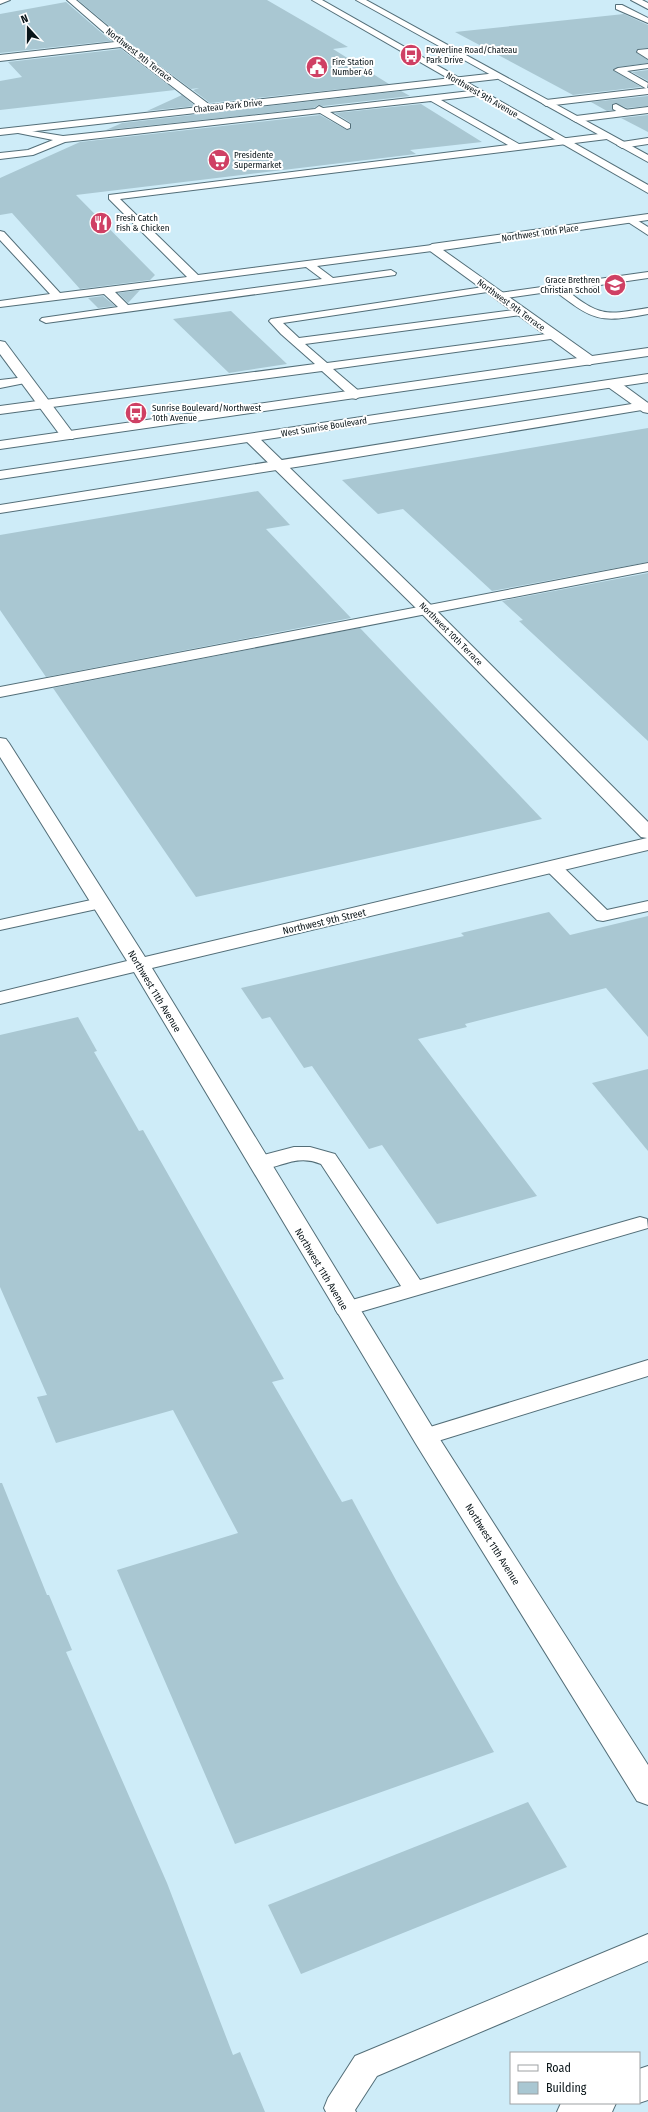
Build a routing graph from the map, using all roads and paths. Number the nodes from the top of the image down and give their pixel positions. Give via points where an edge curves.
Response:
1 (6, 0) edge
2 (70, 0) edge
3 (316, 0) edge
4 (360, 0) edge
5 (635, 0) edge
6 (0, 1) edge
7 (648, 6) edge
8 (619, 7) dead end
9 (648, 21) edge
10 (123, 44) junction
11 (648, 51) edge
12 (648, 57) edge
13 (0, 58) edge
14 (648, 66) edge
15 (497, 76) junction
16 (457, 81) junction
17 (648, 89) edge
18 (479, 93) junction
19 (302, 98) junction
20 (432, 98) junction
21 (574, 99) junction
22 (546, 103) junction
23 (648, 104) edge
24 (616, 108) junction
25 (209, 109) junction
26 (322, 110) junction
27 (648, 110) edge
28 (626, 113) junction
29 (576, 119) junction
30 (347, 126) dead end
31 (16, 130) junction
32 (0, 132) edge
33 (606, 136) junction
34 (63, 139) junction
35 (563, 141) junction
36 (648, 141) edge
37 (622, 144) junction
38 (517, 147) junction
39 (0, 156) edge
40 (648, 159) edge
41 (648, 190) edge
42 (648, 218) edge
43 (632, 220) junction
44 (648, 232) edge
45 (0, 234) edge
46 (432, 248) junction
47 (308, 264) junction
48 (392, 273) dead end
49 (643, 276) edge
50 (195, 278) junction
51 (607, 281) junction
52 (331, 282) junction
53 (648, 283) edge
54 (557, 288) junction
55 (619, 289) dead end
56 (106, 290) junction
57 (494, 293) junction
58 (57, 296) junction
59 (638, 302) dead end
60 (0, 304) edge
61 (126, 309) junction
62 (648, 310) edge
63 (521, 312) junction
64 (46, 320) dead end
65 (554, 336) junction
66 (296, 342) junction
67 (0, 345) edge
68 (648, 352) edge
69 (590, 361) junction
70 (326, 368) junction
71 (648, 378) edge
72 (26, 380) junction
73 (0, 384) edge
74 (614, 384) junction
75 (356, 395) junction
76 (46, 405) junction
77 (646, 408) edge
78 (0, 410) edge
79 (68, 436) junction
80 (251, 438) junction
81 (0, 445) edge
82 (278, 464) junction
83 (0, 474) edge
84 (0, 509) edge
85 (648, 567) edge
86 (427, 610) junction
87 (0, 692) edge
88 (0, 744) edge
89 (648, 833) edge
90 (648, 844) edge
91 (553, 867) junction
92 (100, 902) junction
93 (648, 906) edge
94 (0, 925) edge
95 (140, 965) junction
96 (0, 998) edge
97 (259, 1163) junction
98 (640, 1224) dead end
99 (414, 1288) junction
100 (346, 1309) junction
101 (648, 1368) edge
102 (425, 1437) junction
103 (648, 1792) edge
104 (648, 1947) edge
105 (595, 2104) edge
106 (341, 2112) edge
107 (575, 2112) edge

1 - 6 street
2 - 10 street, Northwest 9th Terrace
3 - 16 street, Northwest 9th Avenue
4 - 15 street
5 - 7 street
8 - 9 lane
10 - 13 street
10 - 25 street, Northwest 9th Terrace
11 - 12 lane via 641,52
14 - 17 lane via 618,70
15 - 16 street, Chateau Park Drive
15 - 22 street
16 - 18 street, Northwest 9th Avenue
16 - 19 street, Chateau Park Drive
17 - 21 lane
18 - 20 lane
18 - 35 street, Northwest 9th Avenue
19 - 25 street, Chateau Park Drive
19 - 26 lane
20 - 26 lane
20 - 38 lane
21 - 22 lane
21 - 24 lane via 590,106
22 - 29 street
23 - 24 lane
24 - 28 lane
25 - 31 street, Chateau Park Drive
26 - 30 lane
26 - 34 lane
27 - 28 street
28 - 29 street
29 - 33 street
31 - 32 street, Chateau Park Drive
31 - 34 lane
33 - 35 lane
33 - 37 street
34 - 39 lane via 30,152
35 - 38 lane
35 - 41 street, Northwest 9th Avenue
36 - 37 lane
37 - 40 street
38 - 50 lane via 112,197
42 - 43 street, Northwest 10th Place
43 - 44 lane
43 - 46 street, Northwest 10th Place
45 - 58 lane
46 - 47 lane
46 - 57 street, Northwest 9th Terrace
47 - 50 lane
47 - 52 lane
48 - 52 lane
49 - 51 lane
49 - 53 lane
50 - 56 lane
51 - 54 lane
51 - 55 lane
52 - 61 lane
54 - 57 lane
54 - 62 lane via 590,312 602,315
56 - 58 lane
56 - 61 lane
57 - 63 street, Northwest 9th Terrace
57 - 66 lane via 275,321
58 - 60 lane
59 - 62 lane
61 - 64 lane
63 - 65 street, Northwest 9th Terrace
63 - 66 lane
65 - 69 street, Northwest 9th Terrace
65 - 70 lane
66 - 70 lane
67 - 72 street
68 - 69 street
69 - 75 street
70 - 75 lane
70 - 76 lane
71 - 74 street, West Sunrise Boulevard
72 - 73 lane
72 - 76 street
74 - 77 street
74 - 80 street, West Sunrise Boulevard
75 - 79 street
76 - 78 lane
76 - 79 street
77 - 82 lane
79 - 81 street
79 - 83 street via 71,443 61,451
80 - 82 street, Northwest 10th Terrace
80 - 83 street, West Sunrise Boulevard
82 - 84 lane
82 - 86 street, Northwest 10th Terrace
85 - 86 lane
86 - 87 lane
86 - 89 street, Northwest 10th Terrace
88 - 92 street, Northwest 11th Avenue
90 - 91 street, Northwest 9th Street
91 - 93 lane via 603,916
91 - 95 street, Northwest 9th Street
92 - 94 lane
92 - 95 street, Northwest 11th Avenue
95 - 96 street, Northwest 9th Street
95 - 97 street, Northwest 11th Avenue
97 - 99 lane via 300,1151 315,1152 328,1159
97 - 100 street, Northwest 11th Avenue
98 - 99 lane
99 - 100 lane
100 - 102 street, Northwest 11th Avenue
101 - 102 lane
102 - 103 street, Northwest 11th Avenue
104 - 106 lane via 366,2066 339,2108
105 - 107 street

